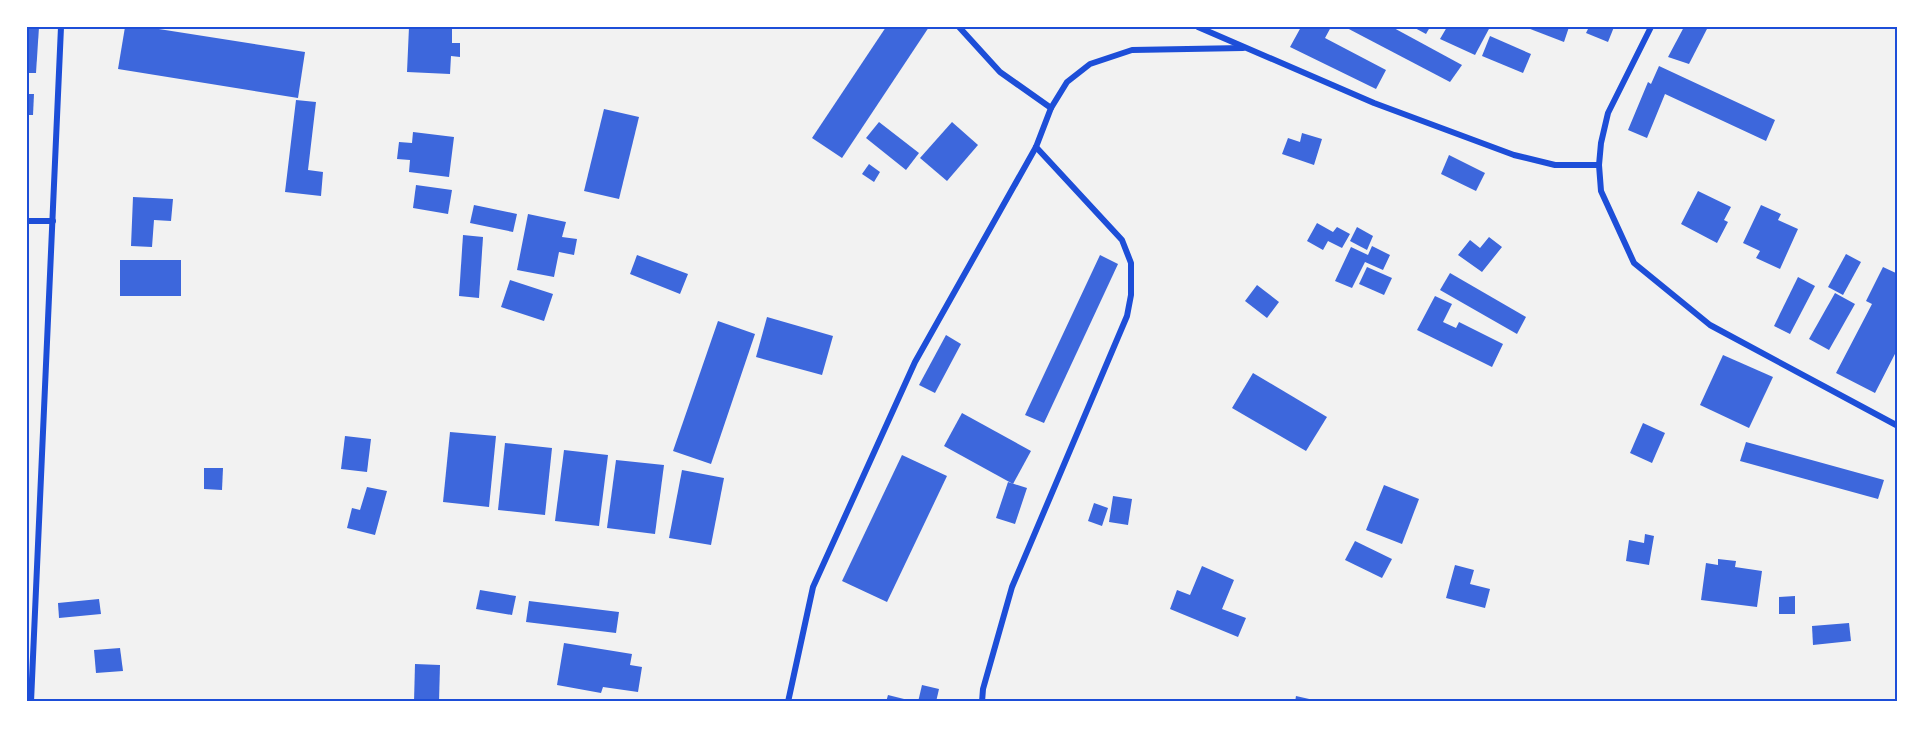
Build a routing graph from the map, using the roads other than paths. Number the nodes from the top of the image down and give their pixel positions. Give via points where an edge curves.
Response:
1 (61, 27) edge
2 (959, 27) edge
3 (1198, 27) edge
4 (1651, 27) edge
5 (1243, 48) junction
6 (1051, 108) junction
7 (1036, 147) junction
8 (1599, 165) junction
9 (27, 221) edge
10 (52, 221) junction
11 (1898, 426) edge
12 (31, 702) edge
13 (788, 702) edge
14 (982, 702) edge

1 - 10 street
2 - 6 street via 1000,72
3 - 5 street
4 - 8 street via 1608,113
5 - 6 street via 1132,50 1090,64 1067,82
5 - 8 street via 1374,103 1514,155 1555,165
6 - 7 street
7 - 13 street via 915,362 813,587
7 - 14 street via 1122,240 1131,263 1131,295 1127,316 1012,587
8 - 11 street via 1601,191 1634,263 1710,325
9 - 10 street
10 - 12 street

